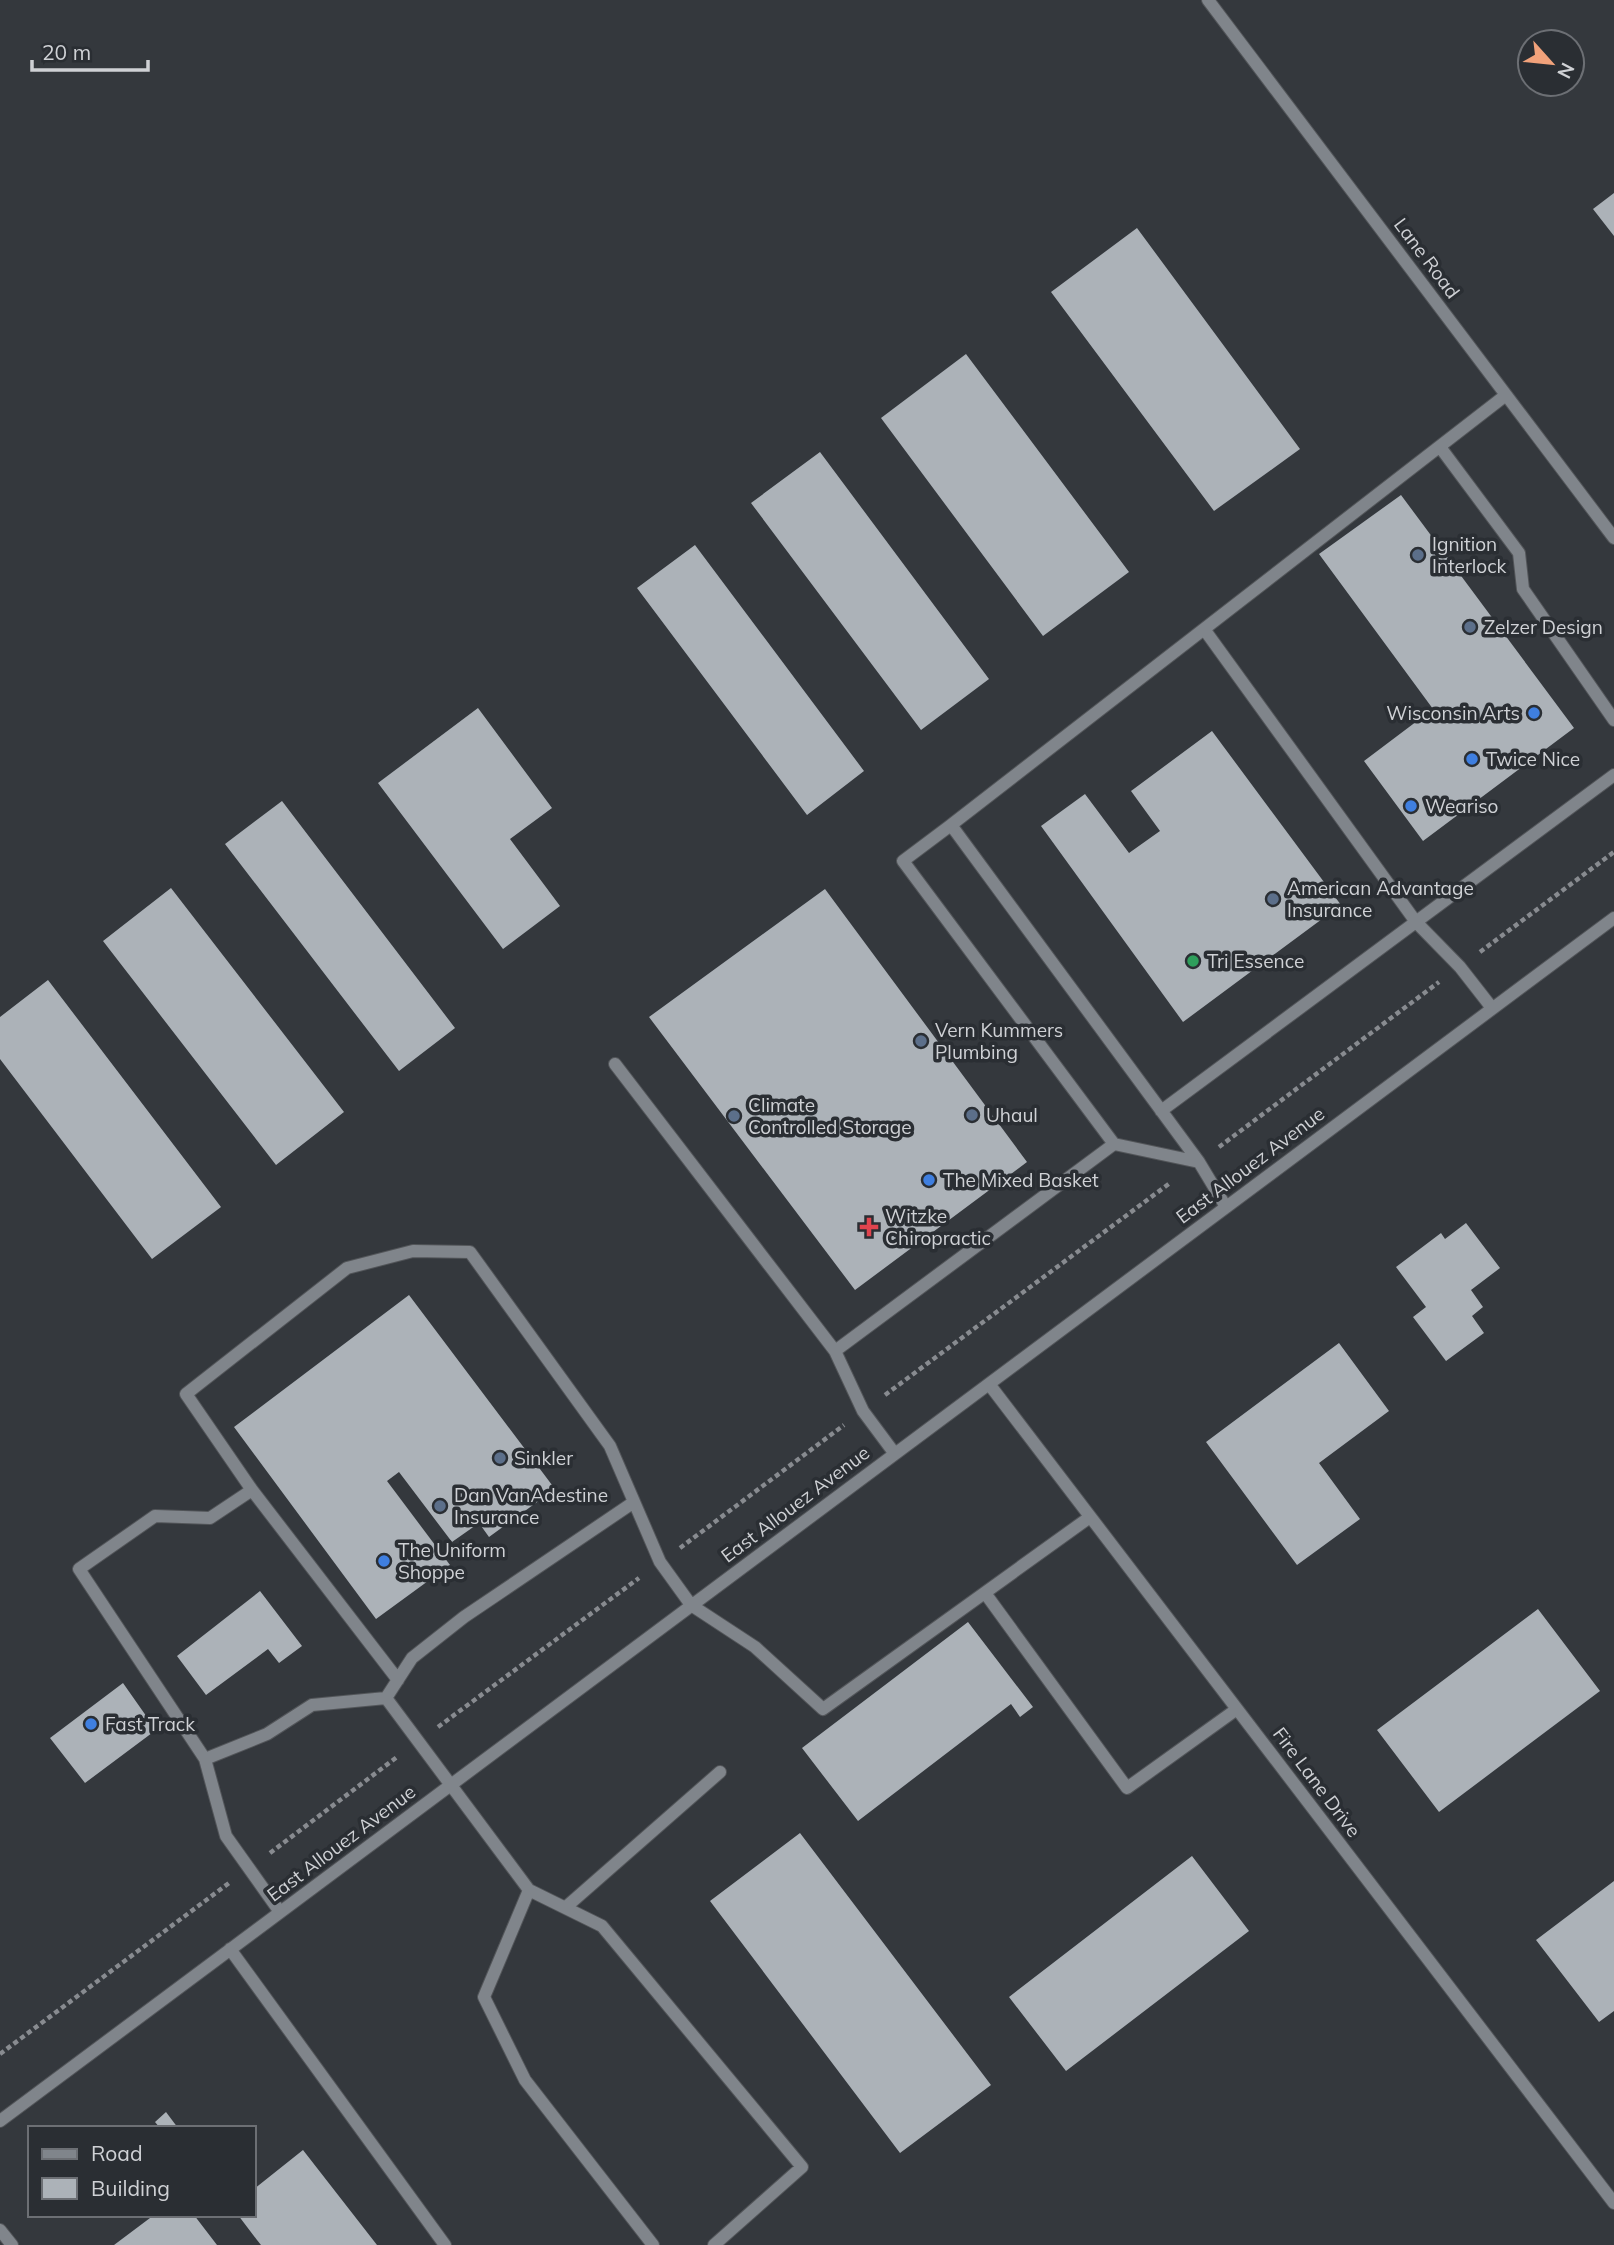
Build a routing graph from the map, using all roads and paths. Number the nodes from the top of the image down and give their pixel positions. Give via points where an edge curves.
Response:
1 (1208, 0) edge
2 (1506, 395) junction
3 (1440, 447) junction
4 (1614, 538) edge
5 (1204, 629) junction
6 (1614, 720) edge
7 (1614, 775) edge
8 (951, 824) junction
9 (1614, 852) edge
10 (1614, 918) edge
11 (1416, 922) junction
12 (1460, 967) junction
13 (1492, 1008) junction
14 (615, 1065) dead end
15 (1161, 1111) junction
16 (1114, 1144) junction
17 (1199, 1162) junction
18 (1226, 1207) junction
19 (835, 1351) junction
20 (989, 1384) junction
21 (863, 1411) junction
22 (895, 1454) junction
23 (251, 1490) junction
24 (634, 1502) junction
25 (1090, 1517) junction
26 (660, 1562) junction
27 (985, 1593) junction
28 (691, 1605) junction
29 (398, 1679) junction
30 (386, 1698) junction
31 (1237, 1709) junction
32 (418, 1742) junction
33 (205, 1759) junction
34 (719, 1772) dead end
35 (449, 1786) junction
36 (249, 1868) junction
37 (528, 1890) junction
38 (566, 1908) junction
39 (280, 1912) junction
40 (230, 1949) junction
41 (0, 2054) edge
42 (0, 2121) edge
43 (1614, 2203) edge
44 (0, 2230) edge
45 (12, 2245) edge
46 (445, 2245) edge
47 (653, 2245) edge
48 (714, 2245) edge

1 - 2 street, Lane Road
2 - 3 street
2 - 4 street, Lane Road
3 - 5 street
3 - 6 street via 1519,553 1523,589
5 - 8 street
5 - 11 street
7 - 11 street
8 - 15 street
8 - 16 street via 903,861
9 - 12 path
10 - 13 street, East Allouez Avenue
11 - 12 street
11 - 15 street
12 - 13 street
12 - 17 path
13 - 18 street, East Allouez Avenue
14 - 19 street
15 - 17 street
16 - 17 street
16 - 19 street
17 - 18 street
17 - 21 path
18 - 20 street, East Allouez Avenue
19 - 21 street
20 - 22 street, East Allouez Avenue
20 - 25 street, Fire Lane Drive
21 - 22 street
21 - 26 path
22 - 28 street, East Allouez Avenue
23 - 24 street via 186,1394 347,1268 413,1251 470,1252 610,1446
23 - 29 street
23 - 33 street via 210,1518 155,1516 79,1569
24 - 26 street
24 - 29 street via 464,1617 412,1658
25 - 27 street
25 - 31 street, Fire Lane Drive
26 - 28 street
26 - 32 path
27 - 28 street via 823,1709 755,1647
27 - 31 street via 1128,1788
28 - 35 street, East Allouez Avenue
29 - 30 street
30 - 32 street
30 - 33 street via 312,1705 267,1734
31 - 43 street, Fire Lane Drive
32 - 35 street
32 - 36 path
33 - 36 street via 226,1836
34 - 38 street
35 - 37 street
35 - 39 street, East Allouez Avenue
36 - 39 street
36 - 41 path
37 - 38 street
37 - 47 street via 484,1997 525,2080
38 - 48 street via 602,1926 802,2167
39 - 40 street, East Allouez Avenue
40 - 42 street, East Allouez Avenue
40 - 46 street
44 - 45 street

